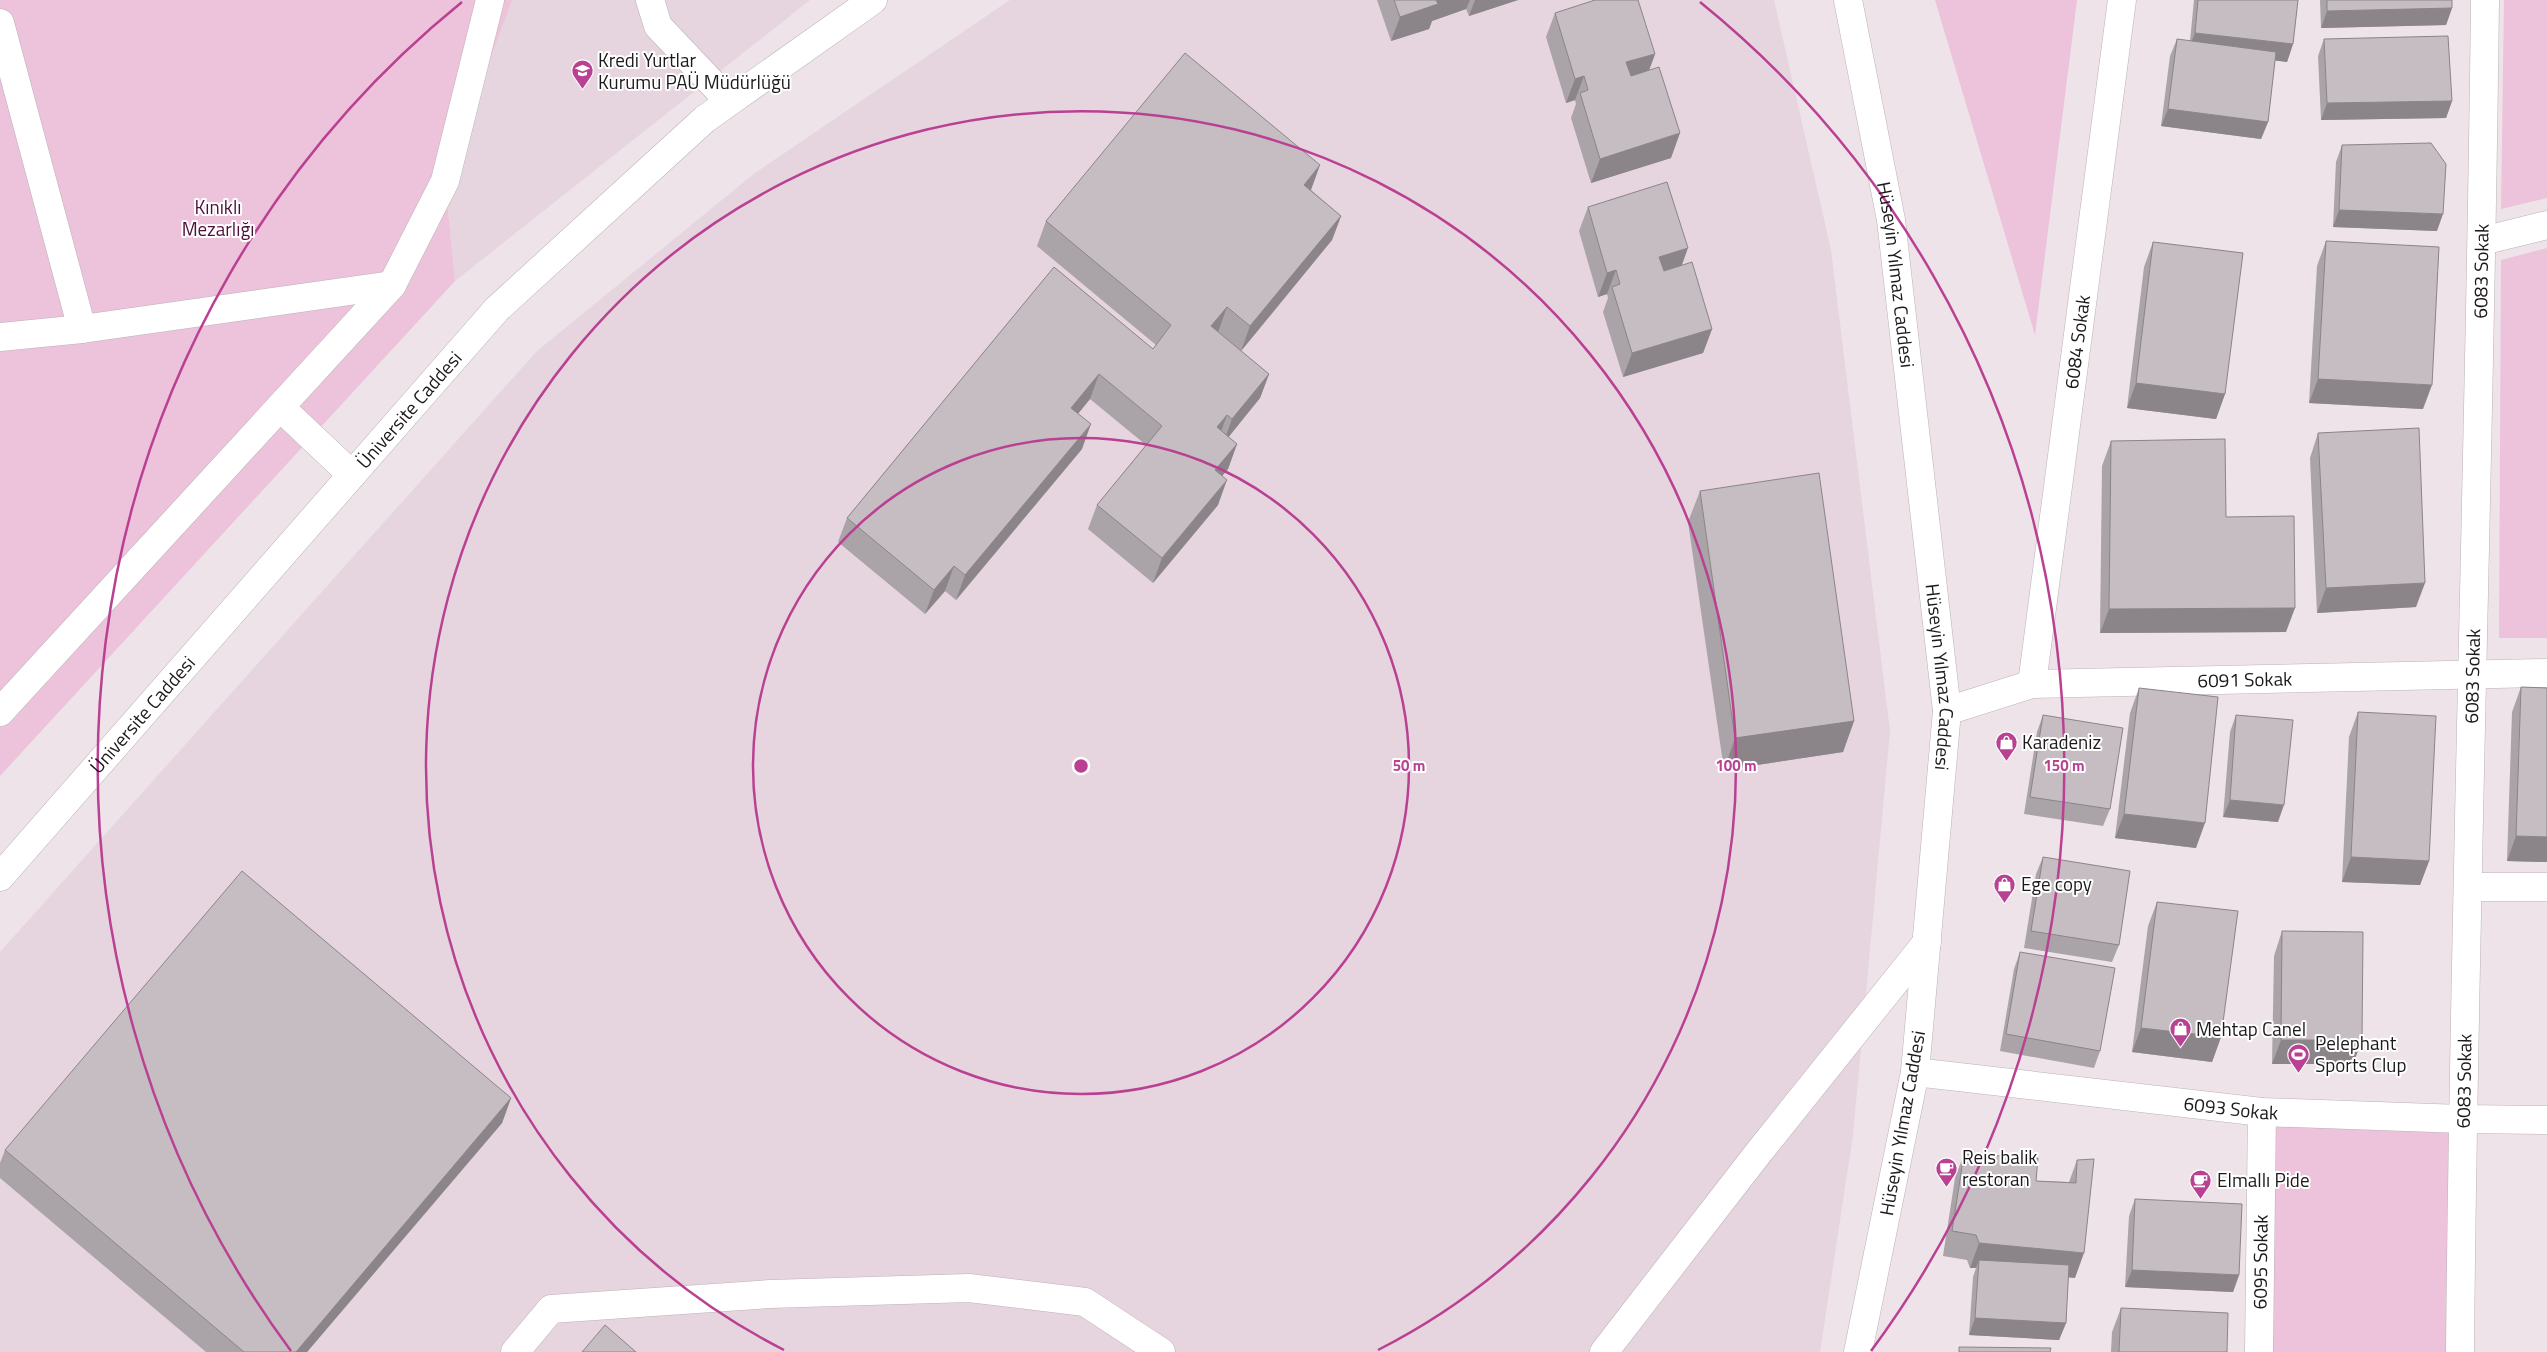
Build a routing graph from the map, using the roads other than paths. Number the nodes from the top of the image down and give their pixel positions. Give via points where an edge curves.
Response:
1 (490, 0) edge
2 (650, 0) edge
3 (873, 0) edge
4 (1848, 0) edge
5 (2122, 0) edge
6 (2485, 0) edge
7 (0, 23) edge
8 (729, 101) junction
9 (2547, 225) edge
10 (2482, 241) junction
11 (392, 285) junction
12 (82, 329) junction
13 (0, 337) edge
14 (280, 407) junction
15 (352, 475) junction
16 (2547, 673) edge
17 (2471, 674) junction
18 (2032, 684) junction
19 (1947, 710) junction
20 (0, 712) edge
21 (0, 877) edge
22 (2468, 887) junction
23 (2547, 887) edge
24 (1927, 942) junction
25 (1915, 1072) junction
26 (2262, 1112) junction
27 (2462, 1120) junction
28 (2547, 1120) edge
29 (515, 1352) edge
30 (1161, 1352) edge
31 (1604, 1352) edge
32 (1858, 1352) edge
33 (2259, 1352) edge
34 (2274, 1352) edge
35 (2460, 1352) edge

1 - 11 street via 445,180
2 - 8 street via 658,26
3 - 8 street, Üniversite Caddesi
4 - 19 street, Hüseyin Yılmaz Caddesi via 1891,220
5 - 18 street, 6084 Sokak
6 - 10 street, 6083 Sokak
7 - 12 street
8 - 15 street, Üniversite Caddesi via 705,119 497,309
9 - 10 street
10 - 17 street, 6083 Sokak
11 - 12 street
11 - 14 street
12 - 13 street
14 - 15 street
14 - 20 street
15 - 21 street, Üniversite Caddesi
16 - 17 street, 6091 Sokak
17 - 18 street, 6091 Sokak
17 - 22 street, 6083 Sokak
18 - 19 street, 6091 Sokak
19 - 24 street, Hüseyin Yılmaz Caddesi
22 - 23 street
22 - 27 street, 6083 Sokak
24 - 25 street, Hüseyin Yılmaz Caddesi
24 - 31 street
25 - 26 street, 6093 Sokak
25 - 32 street, Hüseyin Yılmaz Caddesi
26 - 27 street, 6093 Sokak
26 - 33 street, 6095 Sokak
27 - 28 street, 6093 Sokak
27 - 35 street, 6083 Sokak
29 - 30 street via 550,1310 770,1294 969,1288 1085,1302
33 - 34 street

